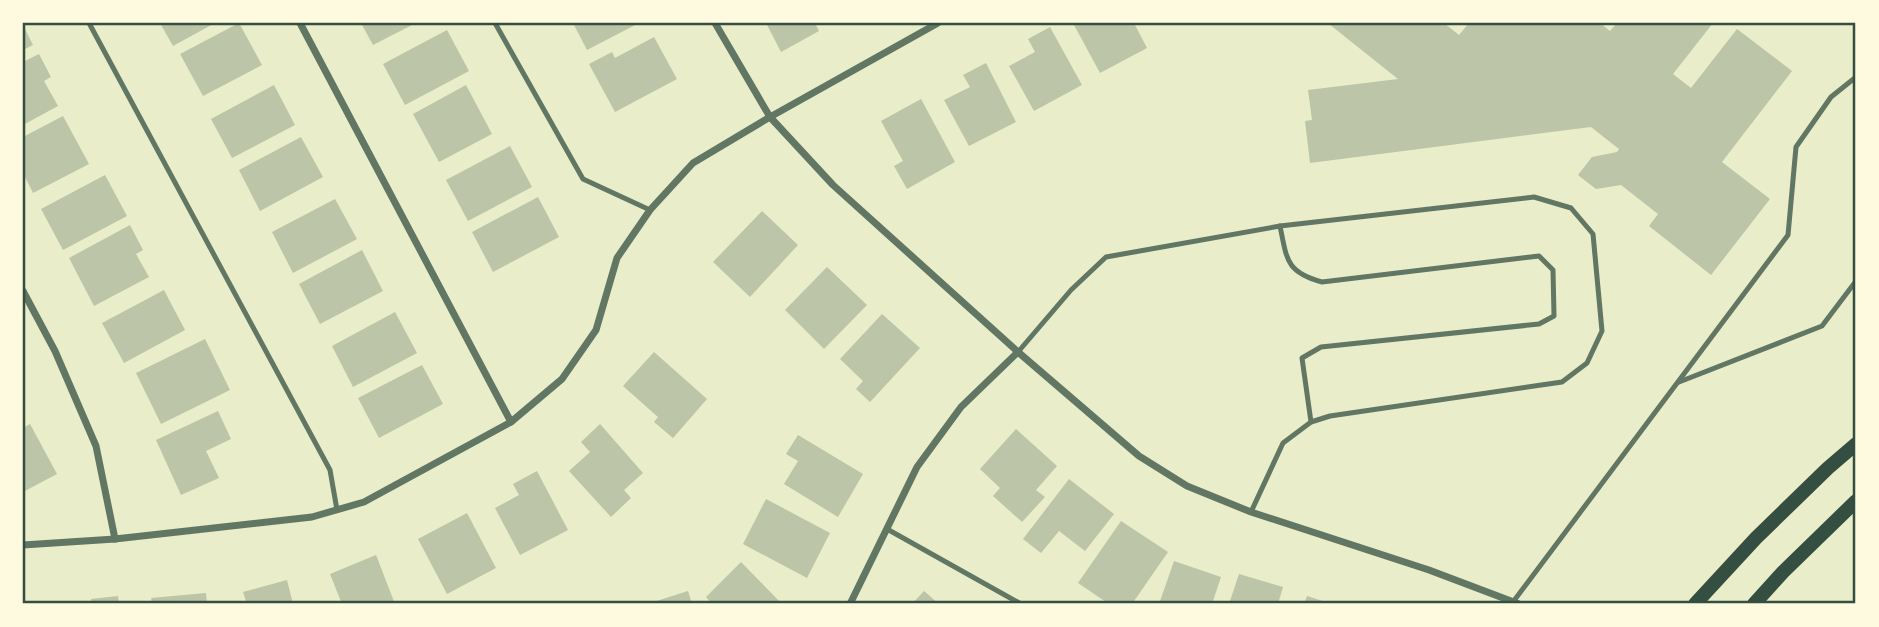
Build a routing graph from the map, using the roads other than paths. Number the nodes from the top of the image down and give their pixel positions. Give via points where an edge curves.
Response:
1 (89, 23) edge
2 (300, 23) edge
3 (495, 23) edge
4 (716, 23) edge
5 (938, 23) edge
6 (1856, 77) edge
7 (771, 117) junction
8 (650, 210) junction
9 (1280, 226) junction
10 (1856, 281) edge
11 (23, 291) edge
12 (1018, 352) junction
13 (1679, 382) junction
14 (511, 422) junction
15 (1311, 422) junction
16 (1856, 444) edge
17 (1856, 501) edge
18 (337, 510) junction
19 (1251, 512) junction
20 (887, 529) junction
21 (115, 538) junction
22 (23, 545) edge
23 (1516, 603) edge
24 (850, 604) edge
25 (1021, 604) edge
26 (1695, 604) edge
27 (1754, 604) edge

1 - 18 lane via 330,470
2 - 14 street
3 - 8 lane via 583,179
4 - 7 street
5 - 7 street
6 - 13 lane via 1831,97 1796,146 1788,235
7 - 8 street via 693,163
7 - 12 street via 833,185
8 - 14 street via 617,258 596,330 562,379
9 - 12 lane via 1106,257
9 - 15 lane via 1287,261 1303,277 1322,282 1539,256 1553,271 1554,316 1539,324 1321,347 1301,358
9 - 15 lane via 1534,197 1571,208 1593,234 1602,331 1587,363 1562,382
10 - 13 lane via 1822,326
11 - 21 street via 96,446
12 - 19 street via 1139,456 1187,486
12 - 20 street via 946,427 917,467
13 - 23 lane
14 - 18 street via 363,502
15 - 19 lane via 1283,443
16 - 26 main road via 1756,538
17 - 27 main road
18 - 21 street via 312,517
19 - 23 street
20 - 24 street
20 - 25 lane
21 - 22 street

